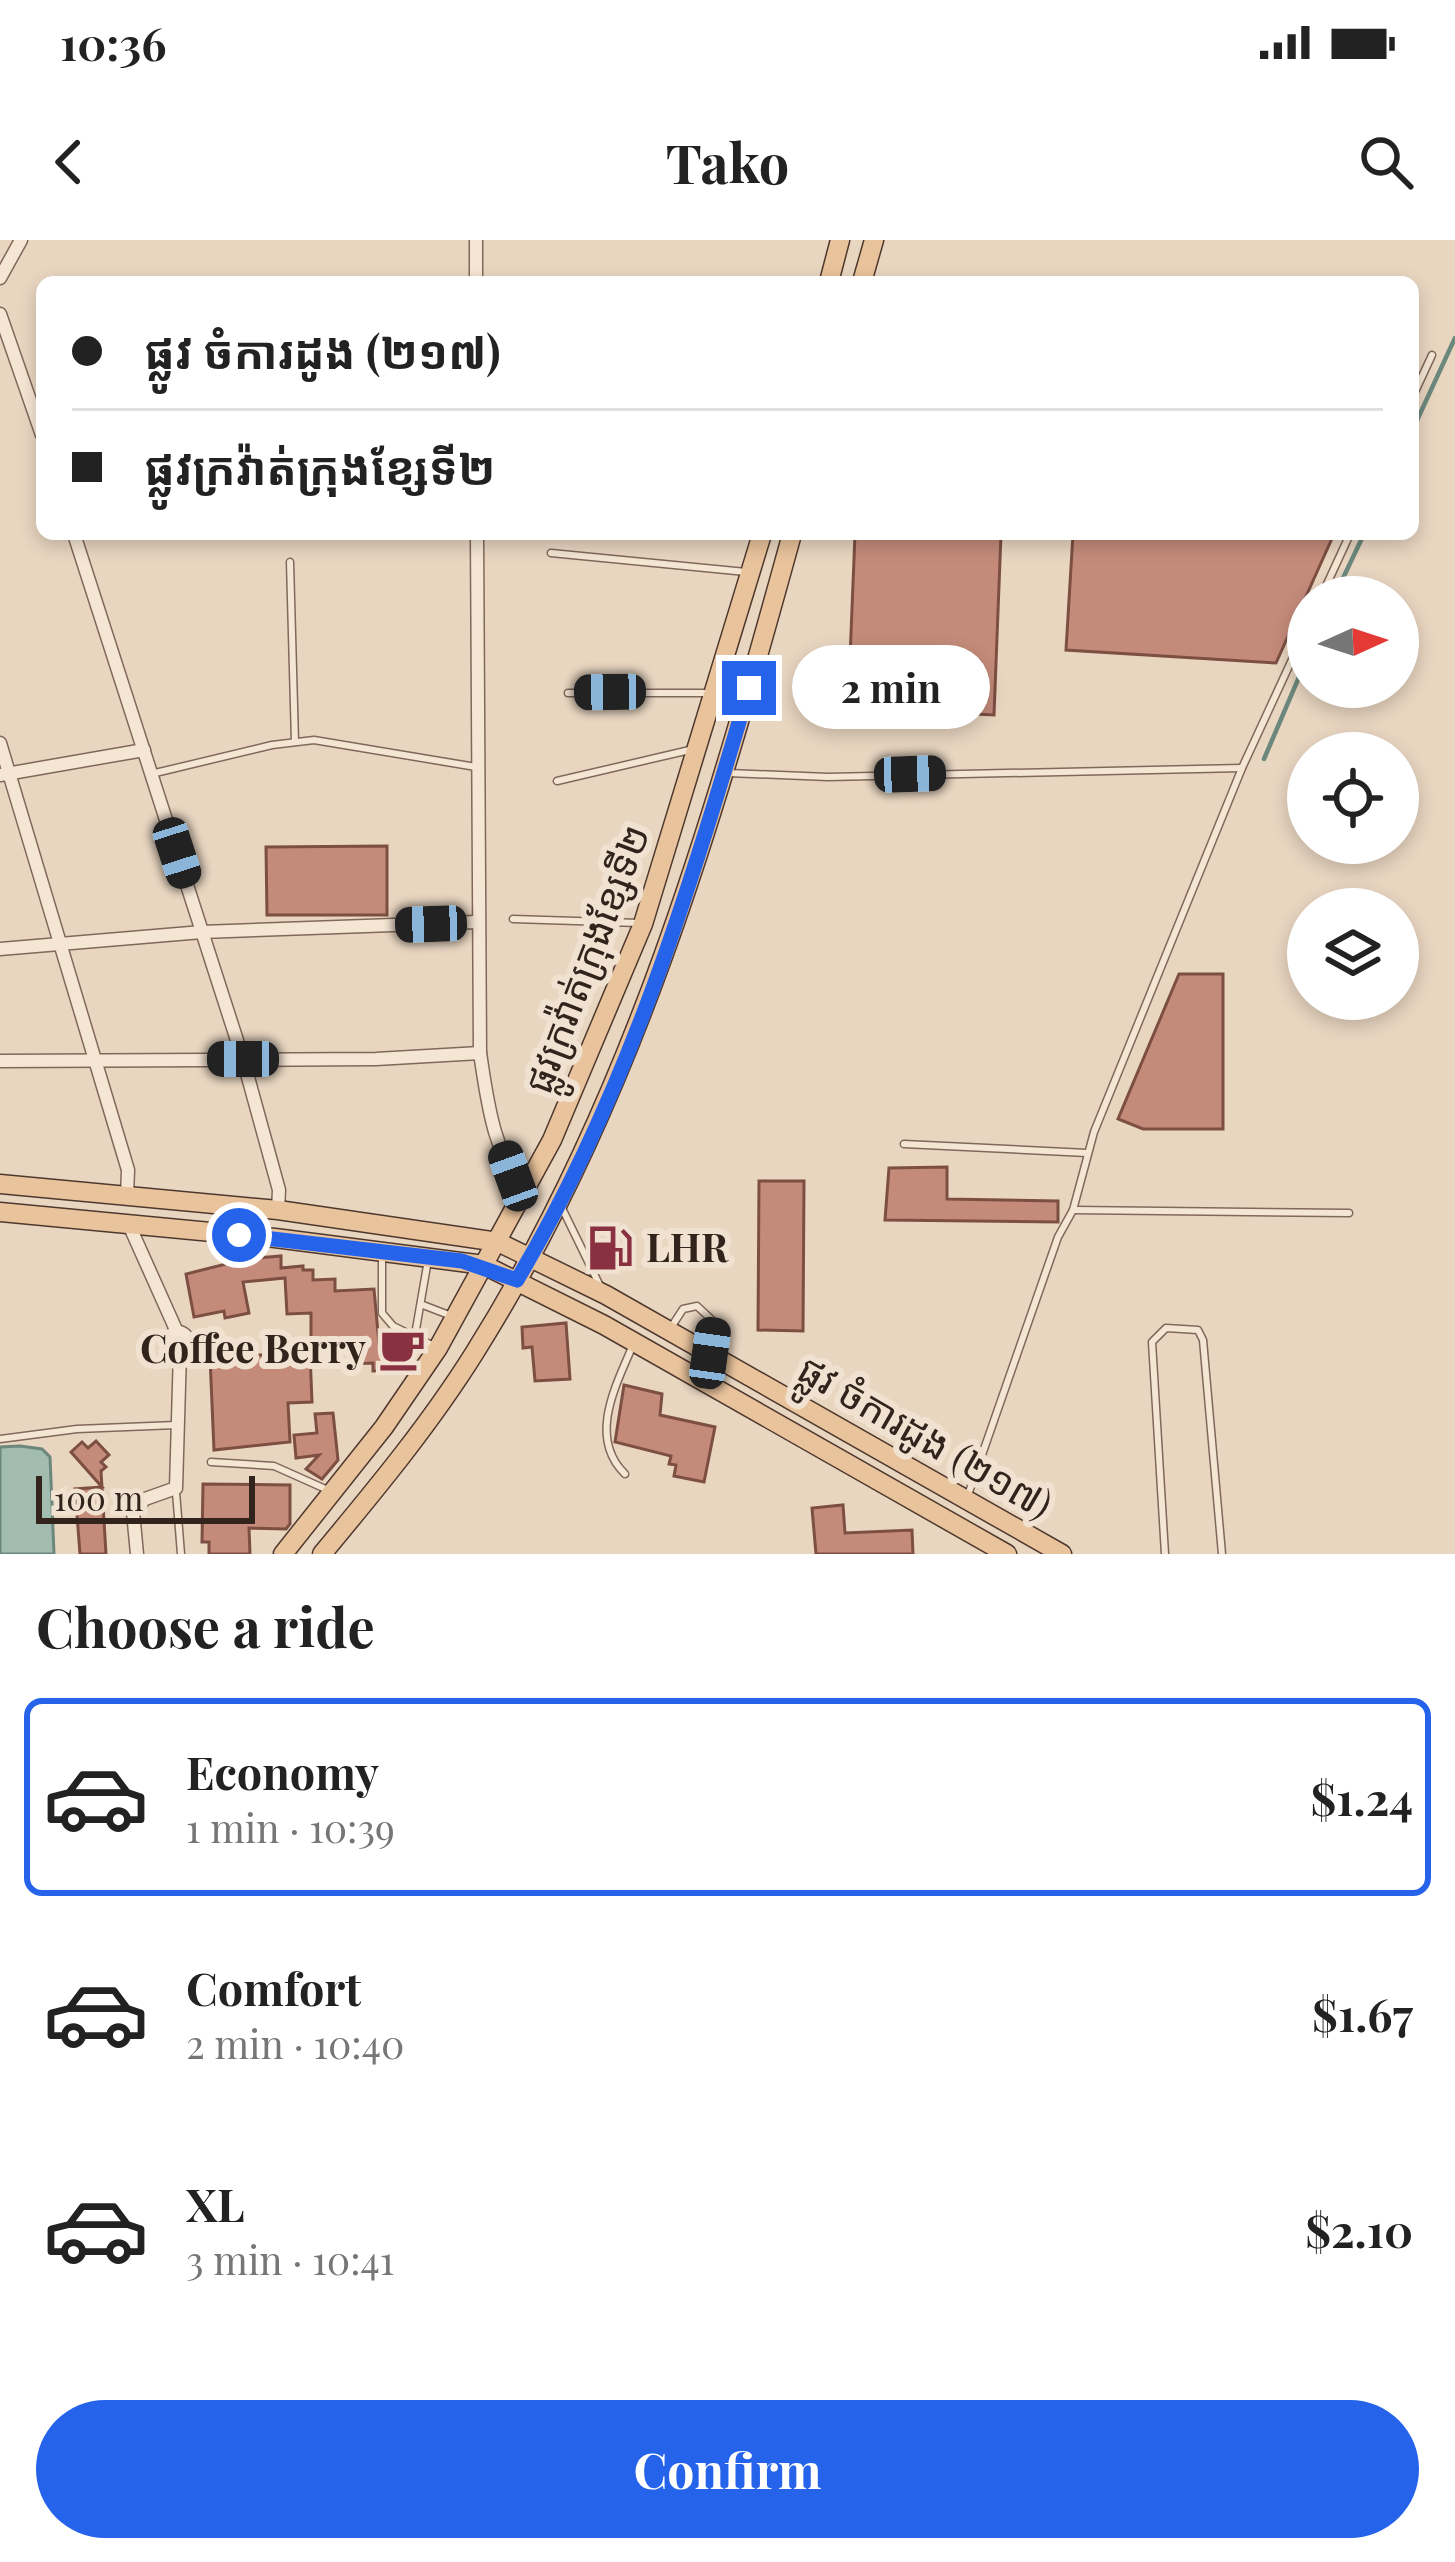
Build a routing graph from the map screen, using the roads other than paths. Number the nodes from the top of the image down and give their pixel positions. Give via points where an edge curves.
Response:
1 (21, 240) edge
2 (476, 240) edge
3 (840, 240) edge
4 (874, 240) edge
5 (476, 276) edge
6 (831, 276) edge
7 (864, 276) edge
8 (0, 278) edge
9 (0, 314) edge
10 (1432, 355) dead end
11 (1419, 382) edge
12 (36, 417) edge
13 (76, 540) edge
14 (477, 540) edge
15 (761, 540) edge
16 (790, 540) edge
17 (1347, 540) edge
18 (551, 553) dead end
19 (290, 562) dead end
20 (749, 573) junction
21 (1331, 576) edge
22 (731, 638) junction
23 (762, 645) junction
24 (1287, 670) edge
25 (568, 693) dead end
26 (714, 694) junction
27 (295, 742) junction
28 (0, 743) edge
29 (698, 748) junction
30 (144, 750) junction
31 (476, 766) junction
32 (1242, 768) junction
33 (724, 772) junction
34 (152, 774) junction
35 (5, 775) edge
36 (557, 782) dead end
37 (513, 919) dead end
38 (477, 922) junction
39 (643, 924) junction
40 (202, 932) junction
41 (62, 942) junction
42 (0, 949) edge
43 (480, 1053) junction
44 (243, 1059) junction
45 (94, 1060) junction
46 (0, 1061) edge
47 (904, 1144) dead end
48 (1087, 1153) junction
49 (0, 1184) edge
50 (527, 1190) junction
51 (127, 1196) junction
52 (560, 1203) junction
53 (278, 1210) junction
54 (1072, 1210) junction
55 (0, 1212) edge
56 (1349, 1213) dead end
57 (130, 1227) junction
58 (498, 1242) junction
59 (382, 1250) junction
60 (429, 1256) junction
61 (531, 1256) junction
62 (484, 1265) junction
63 (517, 1280) junction
64 (606, 1295) junction
65 (423, 1305) junction
66 (455, 1318) junction
67 (669, 1330) junction
68 (414, 1336) junction
69 (635, 1342) junction
70 (438, 1348) junction
71 (710, 1353) junction
72 (177, 1424) junction
73 (0, 1439) edge
74 (211, 1462) dead end
75 (625, 1474) dead end
76 (176, 1488) junction
77 (334, 1492) junction
78 (968, 1499) junction
79 (1056, 1553) edge
80 (136, 1554) edge
81 (181, 1554) edge
82 (283, 1554) edge
83 (322, 1554) edge
84 (1007, 1554) edge
85 (1165, 1554) edge
86 (1222, 1554) edge

1 - 8 street
2 - 5 street
3 - 6 main road
4 - 7 main road
9 - 12 street
10 - 11 lane
13 - 30 street
14 - 31 street
15 - 20 main road, ផ្លូវក្រវ៉ាត់ក្រុងខ្សែទី២
16 - 23 main road, ផ្លូវក្រវ៉ាត់ក្រុងខ្សែទី២
17 - 21 lane
18 - 20 lane
19 - 27 lane
20 - 22 main road, ផ្លូវក្រវ៉ាត់ក្រុងខ្សែទី២
22 - 23 main road
22 - 26 main road, ផ្លូវក្រវ៉ាត់ក្រុងខ្សែទី២
23 - 33 main road, ផ្លូវក្រវ៉ាត់ក្រុងខ្សែទី២
24 - 32 lane
25 - 26 lane
26 - 29 main road, ផ្លូវក្រវ៉ាត់ក្រុងខ្សែទី២
27 - 31 lane
27 - 34 lane
28 - 35 street
29 - 36 lane
29 - 39 main road, ផ្លូវក្រវ៉ាត់ក្រុងខ្សែទី២
30 - 34 street
30 - 35 street
31 - 38 street
32 - 33 lane
32 - 48 lane
33 - 52 main road, ផ្លូវក្រវ៉ាត់ក្រុងខ្សែទី២ via 674,934
34 - 40 street
35 - 41 street
37 - 39 lane
38 - 40 street
38 - 43 street
39 - 50 main road, ផ្លូវក្រវ៉ាត់ក្រុងខ្សែទី២
40 - 41 street
40 - 44 street
41 - 42 street
41 - 45 street
43 - 44 street
43 - 50 street via 488,1107 513,1176
44 - 45 street
44 - 53 street
45 - 46 street
45 - 51 street via 128,1170
47 - 48 lane
48 - 54 lane
49 - 51 main road, ផ្លូវ ចំការដូង (២១៧)
50 - 58 main road, ផ្លូវក្រវ៉ាត់ក្រុងខ្សែទី២
51 - 53 main road, ផ្លូវ ចំការដូង (២១៧)
52 - 61 main road, ផ្លូវក្រវ៉ាត់ក្រុងខ្សែទី២
52 - 64 lane
53 - 58 main road, ផ្លូវ ចំការដូង (២១៧)
54 - 56 lane
54 - 78 lane
55 - 57 main road, ផ្លូវ ចំការដូង (២១៧)
57 - 59 main road, ផ្លូវ ចំការដូង (២១៧)
57 - 72 street via 177,1332 169,1343 180,1351
58 - 61 main road, ផ្លូវ ចំការដូង (២១៧)
58 - 62 main road, ផ្លូវក្រវ៉ាត់ក្រុងខ្សែទី២
59 - 60 main road, ផ្លូវ ចំការដូង (២១៧)
59 - 68 lane via 382,1313
60 - 62 main road, ផ្លូវ ចំការដូង (២១៧)
60 - 65 lane
61 - 63 main road, ផ្លូវក្រវ៉ាត់ក្រុងខ្សែទី២
61 - 64 main road, ផ្លូវ ចំការដូង (២១៧)
62 - 63 main road, ផ្លូវ ចំការដូង (២១៧)
62 - 66 main road, ផ្លូវក្រវ៉ាត់ក្រុងខ្សែទី២
63 - 69 main road, ផ្លូវ ចំការដូង (២១៧)
63 - 83 main road, ផ្លូវក្រវ៉ាត់ក្រុងខ្សែទី២ via 409,1449
64 - 67 main road, ផ្លូវ ចំការដូង (២១៧)
65 - 66 lane
65 - 68 lane
66 - 70 main road, ផ្លូវក្រវ៉ាត់ក្រុងខ្សែទី២
67 - 71 main road, ផ្លូវ ចំការដូង (២១៧)
67 - 71 lane via 683,1309 697,1306 713,1321
68 - 70 lane
69 - 75 lane via 604,1432 611,1460
69 - 84 main road, ផ្លូវ ចំការដូង (២១៧)
70 - 77 main road, ផ្លូវក្រវ៉ាត់ក្រុងខ្សែទី២
71 - 78 main road, ផ្លូវ ចំការដូង (២១៧)
72 - 73 lane
72 - 76 street
74 - 77 lane via 274,1466
76 - 80 street via 134,1512
76 - 81 lane
77 - 82 main road, ផ្លូវក្រវ៉ាត់ក្រុងខ្សែទី២
78 - 79 main road, ផ្លូវ ចំការដូង (២១៧)
85 - 86 lane via 1152,1342 1166,1328 1198,1330 1203,1340

